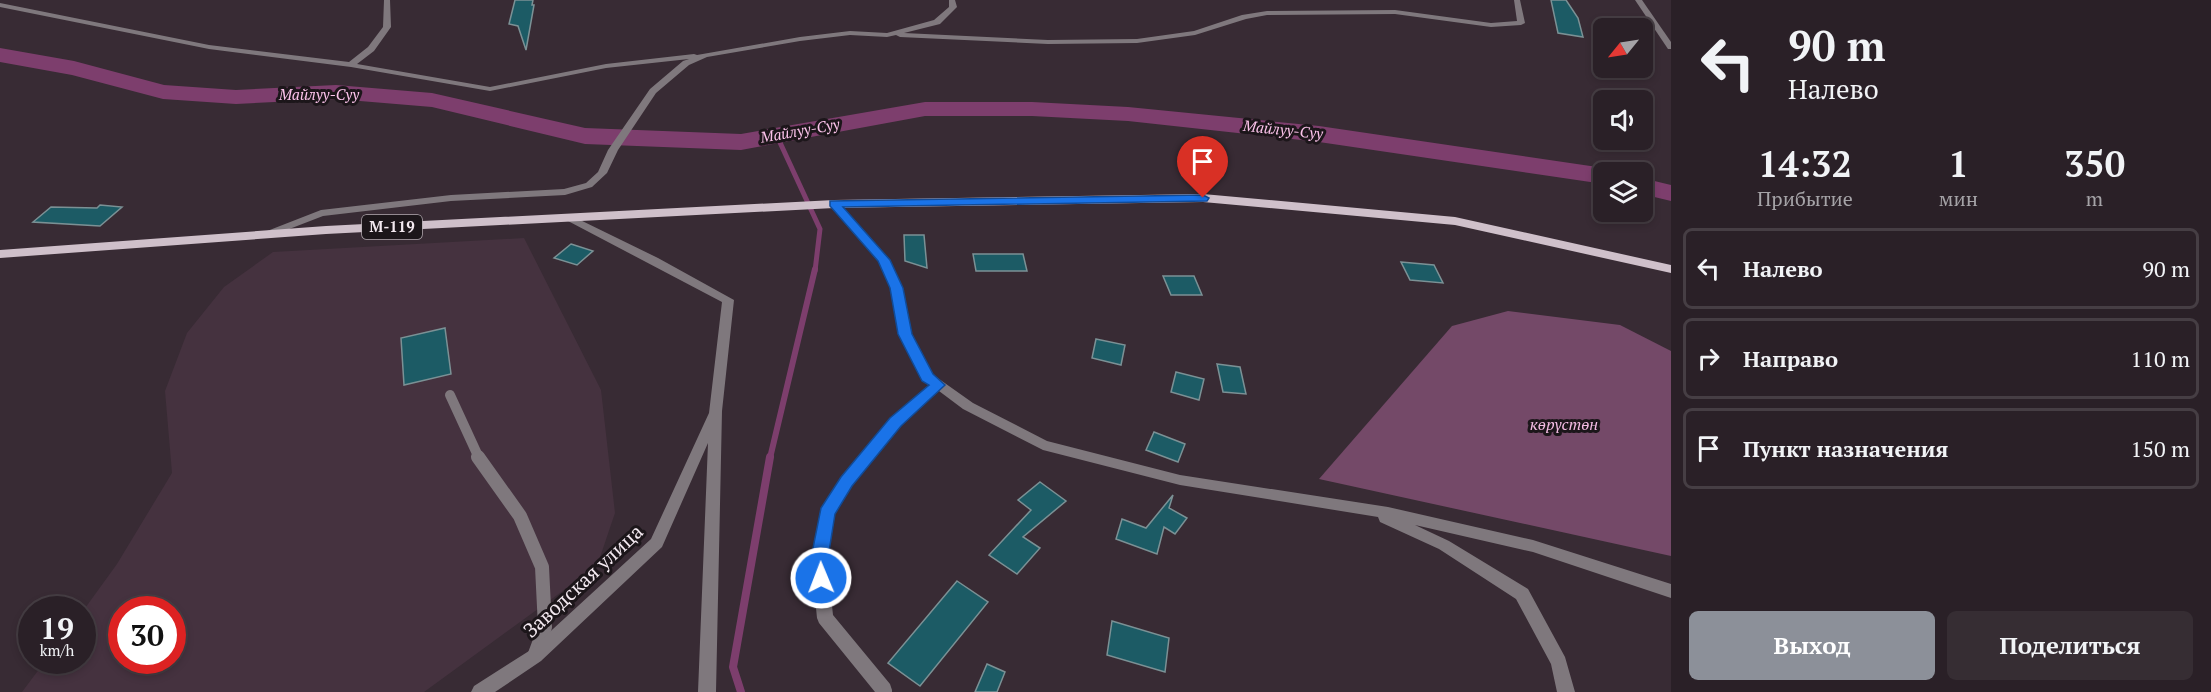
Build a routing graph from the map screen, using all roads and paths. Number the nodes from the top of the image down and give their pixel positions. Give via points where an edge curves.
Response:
1 (387, 0) edge
2 (952, 0) edge
3 (1517, 0) edge
4 (1638, 0) edge
5 (0, 5) edge
6 (887, 35) junction
7 (1671, 47) edge
8 (705, 55) junction
9 (351, 65) junction
10 (827, 204) junction
11 (572, 219) junction
12 (266, 235) junction
13 (0, 254) edge
14 (1671, 269) edge
15 (938, 385) junction
16 (450, 395) dead end
17 (716, 411) junction
18 (1367, 509) junction
19 (1671, 591) edge
20 (535, 656) junction
21 (884, 690) dead end
22 (480, 692) edge
23 (707, 692) edge
24 (1566, 692) edge

1 - 9 street via 387,27 371,49
2 - 6 street via 953,7 936,22
3 - 6 street via 1521,23 1491,25 1395,12 1266,10 1195,33 1137,41 1048,42
4 - 7 street
5 - 9 street via 209,47
6 - 8 street via 850,33
8 - 9 street via 606,66 490,89
8 - 12 street via 686,63 653,91 613,150 603,173 589,185 565,192 451,198 321,213
10 - 11 main road, М-119
10 - 14 main road, М-119 via 1203,198 1455,221
10 - 15 street via 884,260 897,288 905,334 927,377
11 - 12 main road, М-119
11 - 17 street via 728,300
12 - 13 main road, М-119
15 - 18 street via 968,406 1043,445 1180,480
15 - 21 street via 895,422 846,481 827,513 819,558 825,618
16 - 20 lane via 481,464 520,516 542,567 545,627
17 - 20 street, Заводская улица via 657,543
17 - 23 street
18 - 19 street via 1533,546
18 - 24 street via 1444,545 1522,594 1559,662
20 - 22 street, Заводская улица

